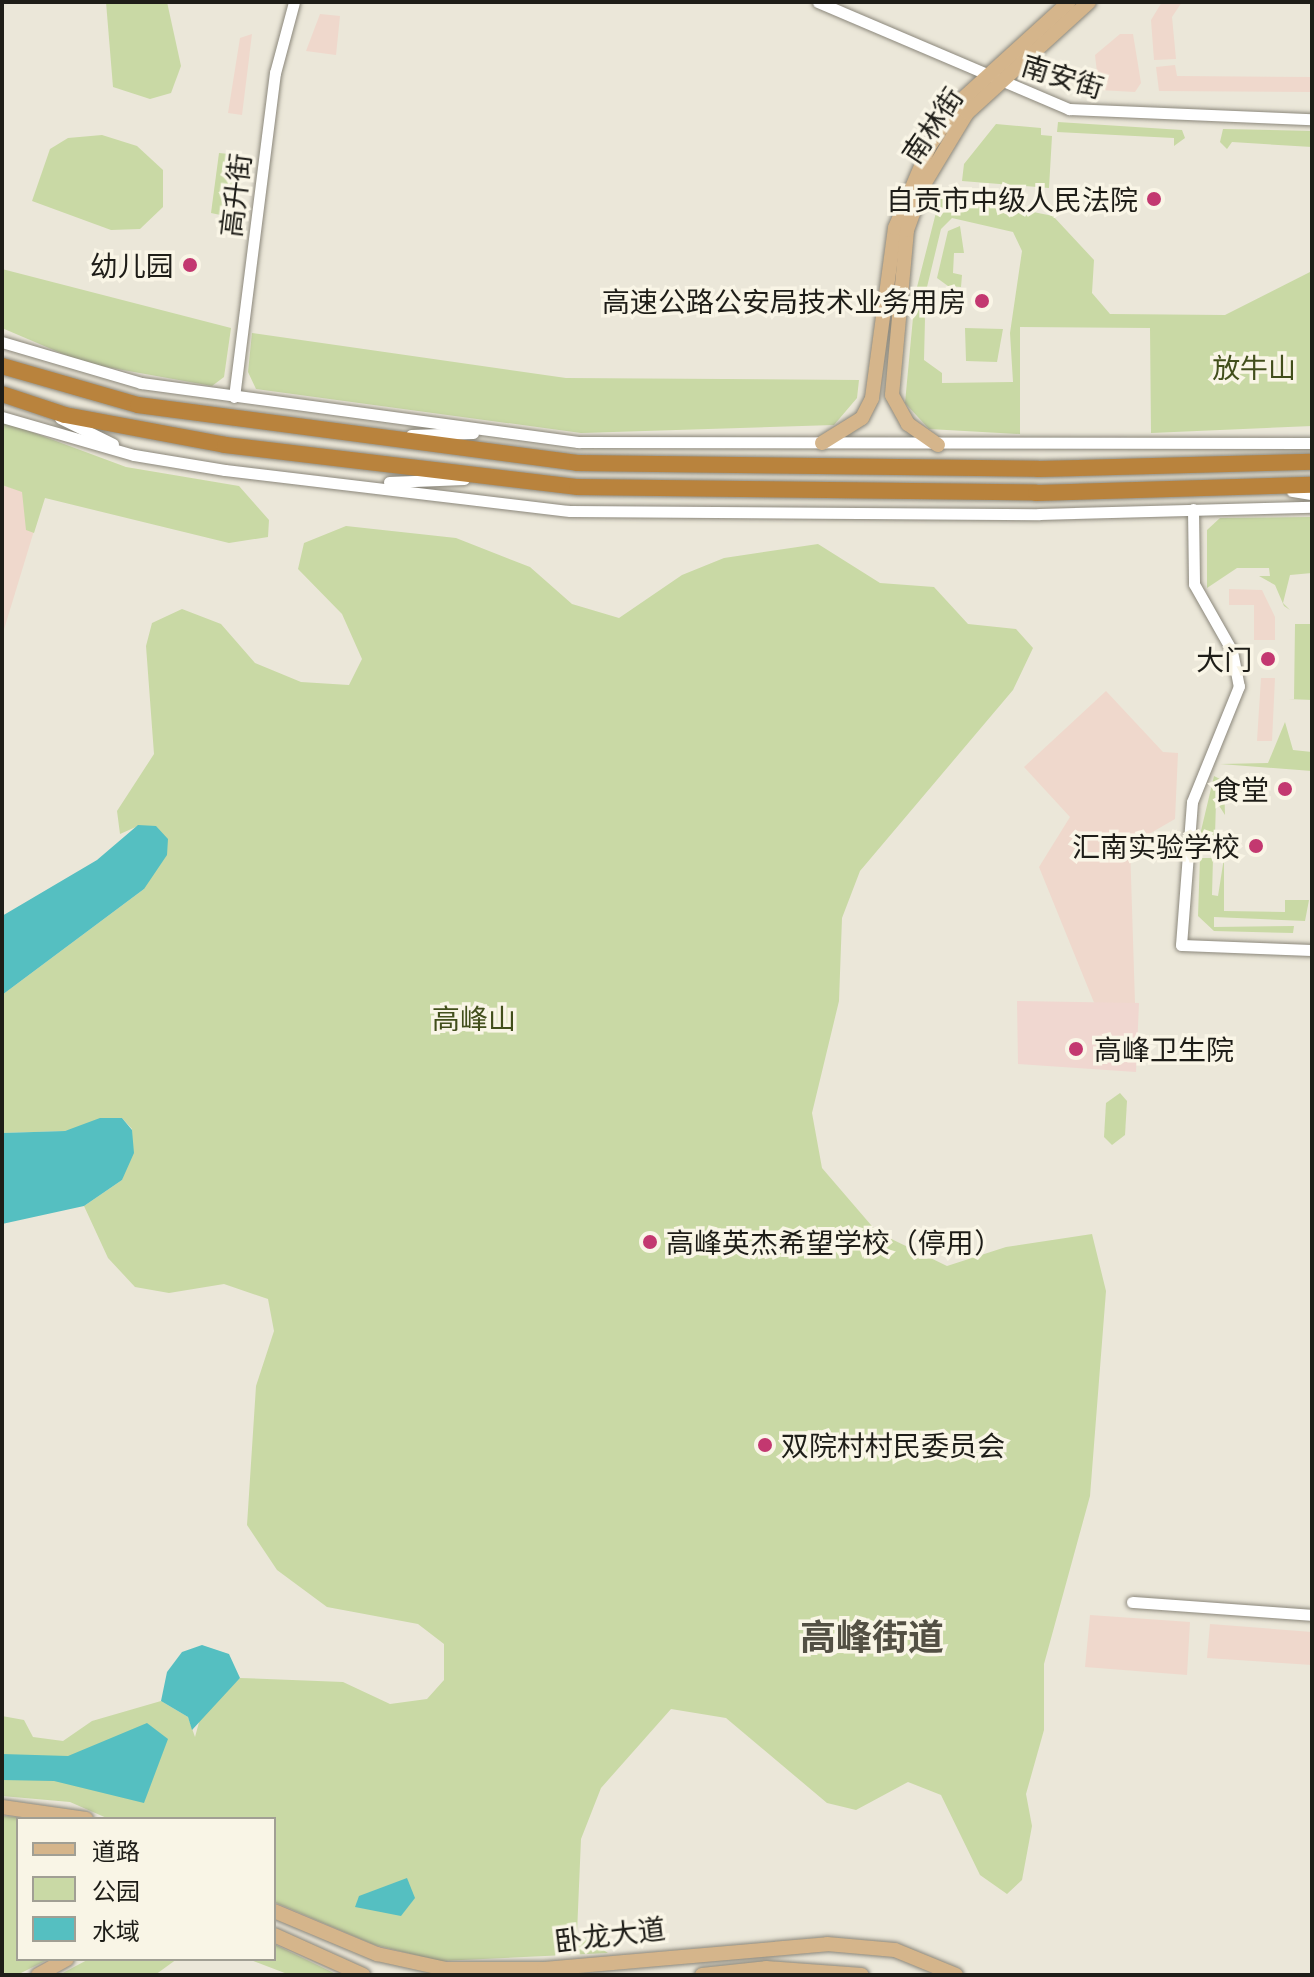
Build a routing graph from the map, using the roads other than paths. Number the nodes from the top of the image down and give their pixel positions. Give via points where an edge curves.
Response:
1 (294, 2) edge
2 (818, 2) edge
3 (1069, 2) edge
4 (1089, 2) edge
5 (992, 78) junction
6 (1312, 119) edge
7 (2, 342) edge
8 (2, 366) edge
9 (2, 394) edge
10 (234, 397) junction
11 (35, 406) junction
12 (2, 417) edge
13 (506, 433) junction
14 (368, 436) junction
15 (822, 443) junction
16 (1312, 443) edge
17 (1245, 444) junction
18 (938, 445) junction
19 (1312, 452) edge
20 (134, 455) junction
21 (1312, 462) edge
22 (505, 478) junction
23 (357, 484) junction
24 (1312, 485) edge
25 (1252, 487) junction
26 (1312, 494) edge
27 (1312, 507) edge
28 (1193, 509) junction
29 (1312, 950) edge
30 (1132, 1602) dead end
31 (1312, 1615) edge
32 (2, 1807) edge
33 (74, 1817) edge
34 (276, 1912) edge
35 (276, 1936) edge
36 (766, 1945) junction
37 (842, 1945) junction
38 (748, 1946) junction
39 (685, 1951) junction
40 (63, 1961) edge
41 (835, 1970) junction
42 (765, 1971) edge
43 (747, 1972) edge
44 (38, 1975) edge
45 (363, 1975) edge
46 (694, 1975) edge
47 (702, 1975) edge
48 (862, 1975) edge
49 (956, 1975) edge

1 - 10 street, 高升街 via 275,73
2 - 5 street, 南安街
3 - 5 main road, 南林街
4 - 5 main road, 南林街
5 - 6 street, 南安街 via 1092,114
5 - 15 main road via 929,147 901,210 869,406 850,429
5 - 18 main road, 南林街 via 940,154 900,263 892,395 908,424
7 - 10 street via 77,368
8 - 14 highway via 138,405
9 - 11 highway
10 - 13 street
11 - 20 street
11 - 22 highway via 225,445
12 - 20 street
13 - 14 street
13 - 15 street via 578,442
14 - 21 highway via 591,464 1038,469
15 - 18 street
16 - 17 street
17 - 18 street
17 - 19 street
20 - 23 street
22 - 23 street
22 - 25 highway via 634,490
23 - 28 street via 637,515
24 - 25 highway
25 - 26 street
27 - 28 street
28 - 29 street via 1194,584 1232,651 1239,686 1194,793 1181,945
30 - 31 street
32 - 33 main road
34 - 39 main road, 卧龙大道 via 377,1954 446,1969 544,1969
35 - 45 main road
36 - 37 main road, 卧龙大道
36 - 38 main road, 卧龙大道
36 - 42 street
37 - 41 main road via 824,1952
37 - 49 main road, 卧龙大道 via 895,1950
38 - 39 main road, 卧龙大道
38 - 43 street
39 - 46 main road via 705,1958
40 - 44 main road
41 - 42 main road
41 - 48 main road
42 - 43 main road
43 - 47 main road

